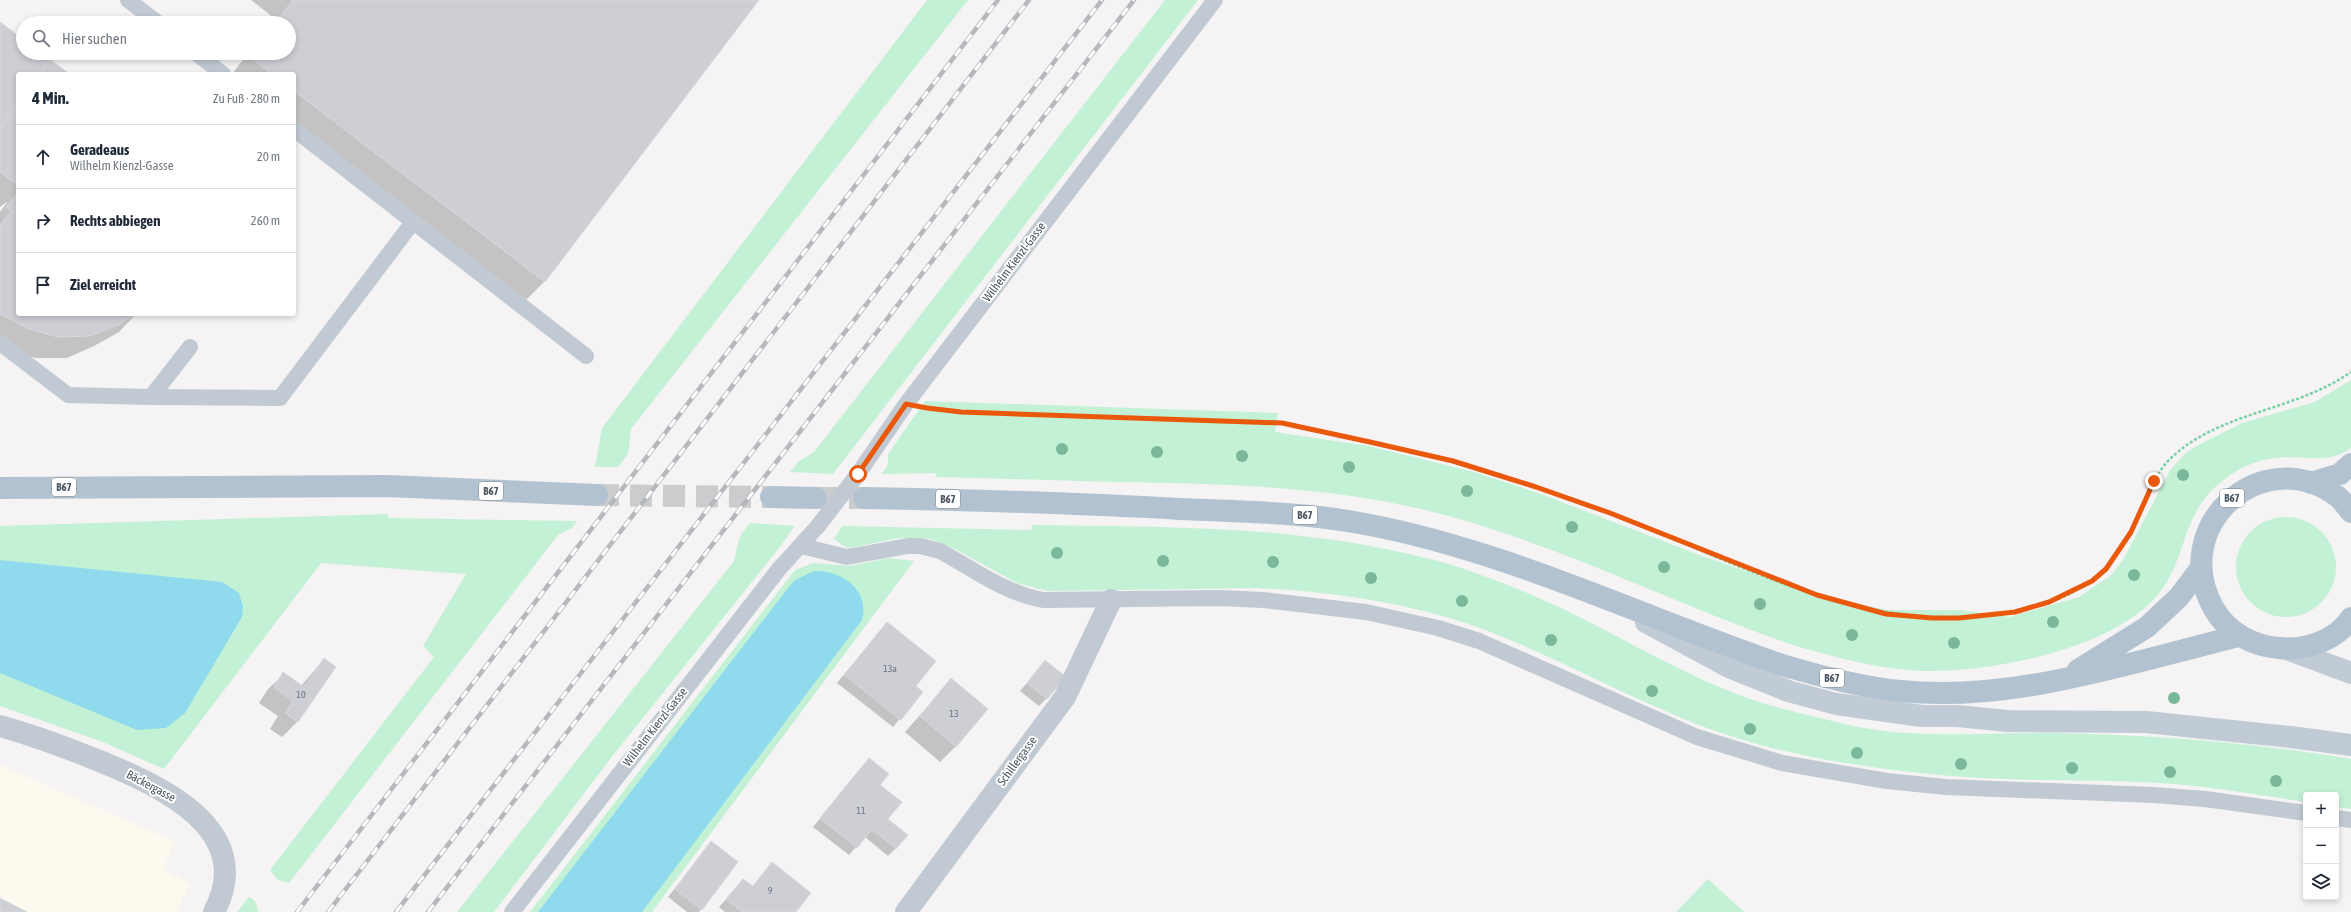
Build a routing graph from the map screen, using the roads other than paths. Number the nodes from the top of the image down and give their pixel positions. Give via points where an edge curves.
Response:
1 (128, 0) edge
2 (1215, 0) edge
3 (149, 16) edge
4 (205, 60) edge
5 (220, 72) edge
6 (296, 131) edge
7 (413, 222) junction
8 (0, 343) edge
9 (190, 347) dead end
10 (586, 356) dead end
11 (151, 397) junction
12 (2351, 464) edge
13 (2311, 483) junction
14 (0, 488) edge
15 (597, 495) tunnel mouth
16 (771, 497) tunnel mouth
17 (816, 498) tunnel mouth
18 (864, 498) tunnel mouth
19 (2351, 512) edge
20 (801, 546) junction
21 (2200, 569) junction
22 (1111, 600) junction
23 (1608, 601) junction
24 (2351, 618) edge
25 (2239, 636) junction
26 (2289, 650) junction
27 (2351, 673) edge
28 (2067, 677) junction
29 (0, 726) edge
30 (2351, 745) edge
31 (2303, 813) edge
32 (2339, 818) edge
33 (2351, 820) edge
34 (214, 912) edge
35 (512, 912) edge
36 (906, 912) edge

1 - 3 lane
2 - 20 lane, Wilhelm Kienzl-Gasse, bridge via 906,404 858,474
4 - 5 lane
6 - 7 lane
7 - 10 lane
7 - 11 lane via 280,398
8 - 11 lane via 68,395
9 - 11 lane
12 - 13 main road, B67 via 2340,474
13 - 19 main road, B67 via 2337,496
13 - 21 main road, B67 via 2284,479 2264,482 2234,497 2214,516 2203,542
14 - 15 main road, B67 via 386,486
16 - 17 main road
18 - 23 main road, B67 via 1032,501 1312,516 1365,524 1435,540 1497,558
20 - 22 lane via 847,557 895,547 920,546 940,551 995,583 1026,597 1064,601
20 - 35 lane, Wilhelm Kienzl-Gasse via 779,569
21 - 25 main road, B67 via 2206,595 2219,618
21 - 28 main road, B67 via 2180,597 2147,627
22 - 31 lane via 1263,600 1403,619 1479,641 1697,737 1782,763 1837,773 1946,787 2205,799
22 - 36 street, Schillergasse via 1065,697
23 - 28 main road, B67 via 1782,665 1900,691 2000,691
23 - 30 main road via 1729,667 1788,690 1836,704 1922,716 1957,716 2008,721 2146,722
24 - 26 main road, B67 via 2332,636 2311,646
25 - 26 main road, B67 via 2263,647
25 - 28 main road, B67 via 2110,669
26 - 27 main road
29 - 34 street, Bäckergasse via 62,746 151,783 191,810 214,836 226,868 222,898
32 - 33 lane

